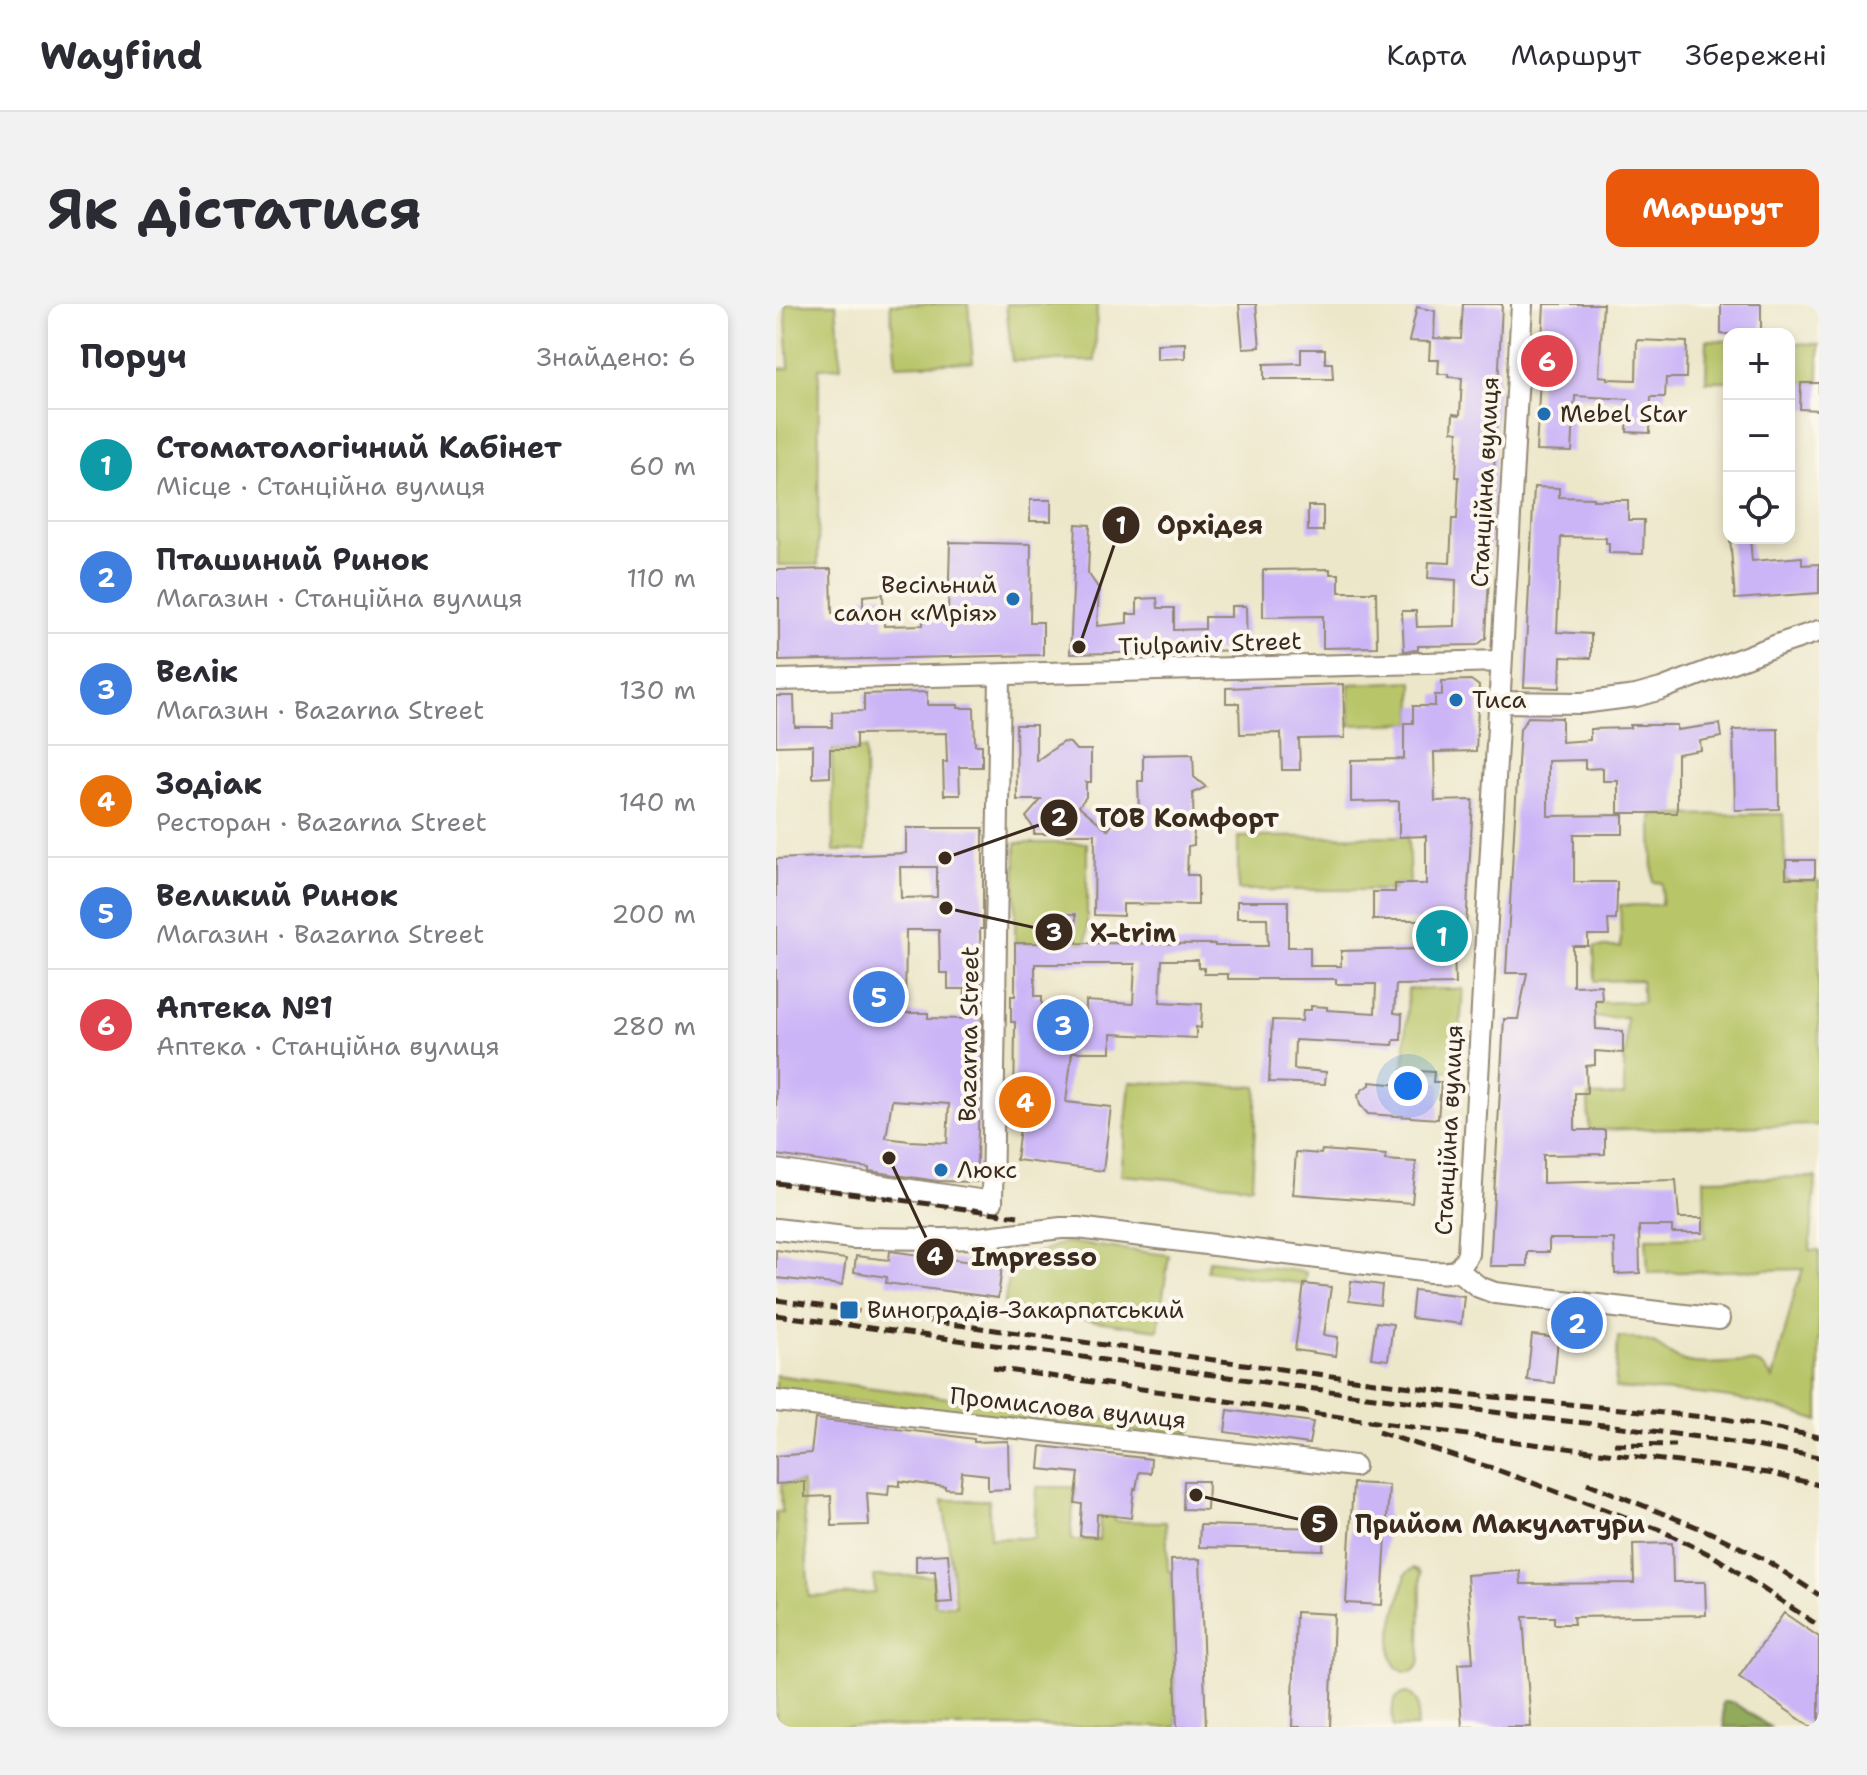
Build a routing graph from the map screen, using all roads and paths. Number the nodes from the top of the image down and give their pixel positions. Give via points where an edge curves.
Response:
1 (1522, 304) edge
2 (1819, 631) edge
3 (1501, 661) junction
4 (1000, 675) junction
5 (776, 680) edge
6 (1499, 702) junction
7 (776, 1170) edge
8 (776, 1229) edge
9 (1457, 1270) junction
10 (1719, 1319) dead end
11 (776, 1401) edge
12 (1354, 1466) dead end

1 - 3 street, Станційна вулиця
2 - 6 street via 1636,696 1582,703
3 - 4 street, Tiulpaniv Street
3 - 6 street, Станційна вулиця
4 - 5 street, Tiulpaniv Street
4 - 7 street, Bazarna Street via 992,1202
6 - 9 street, Станційна вулиця via 1468,1254
8 - 9 street, Станційна вулиця via 853,1238 942,1239 1094,1229 1344,1252 1430,1272
9 - 10 street via 1495,1293
11 - 12 street, Промислова вулиця

